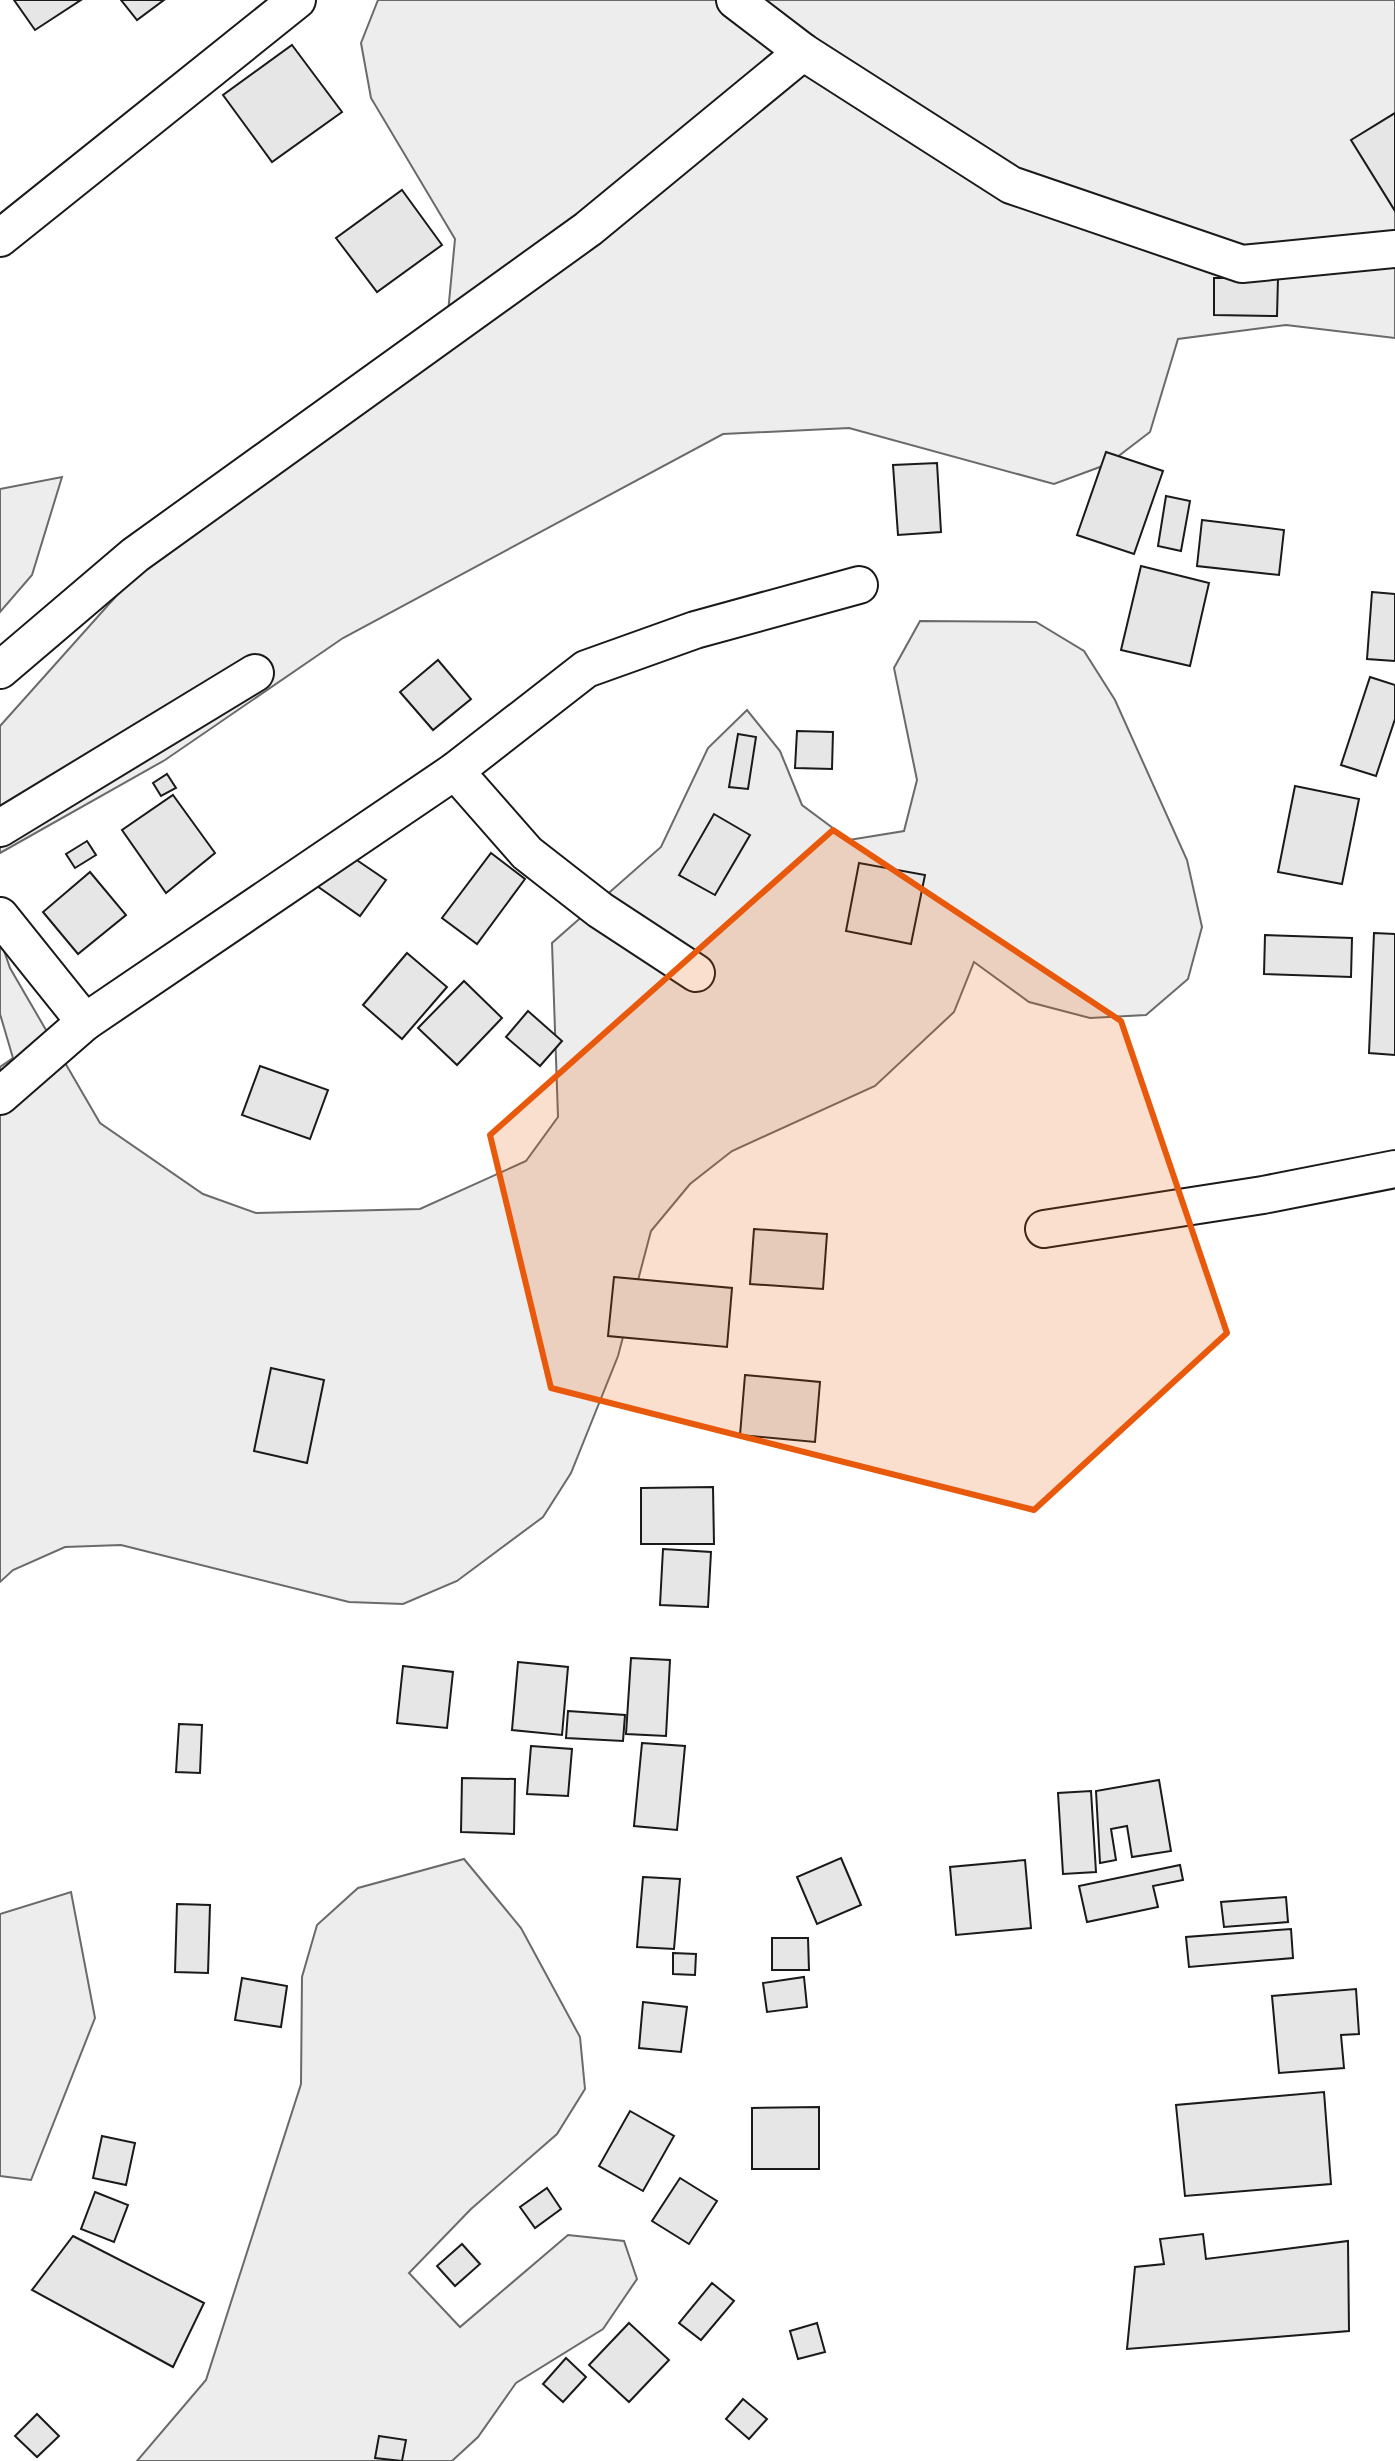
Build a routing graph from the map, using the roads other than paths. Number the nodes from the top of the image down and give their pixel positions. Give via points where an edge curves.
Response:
1 (297, 0) edge
2 (735, 0) edge
3 (803, 52) junction
4 (0, 238) edge
5 (1395, 249) edge
6 (859, 585) dead end
7 (0, 670) edge
8 (255, 673) dead end
9 (455, 771) junction
10 (0, 828) edge
11 (0, 916) edge
12 (696, 973) dead end
13 (85, 1022) junction
14 (0, 1096) edge
15 (1395, 1169) edge
16 (1044, 1229) dead end

1 - 4 street
2 - 3 street
3 - 5 street via 1011,185 1242,264
3 - 7 street via 588,229 135,555
6 - 9 street via 695,630 586,669
8 - 10 street
9 - 12 street via 527,853 600,910
9 - 13 street
11 - 13 street
13 - 14 street
15 - 16 street

